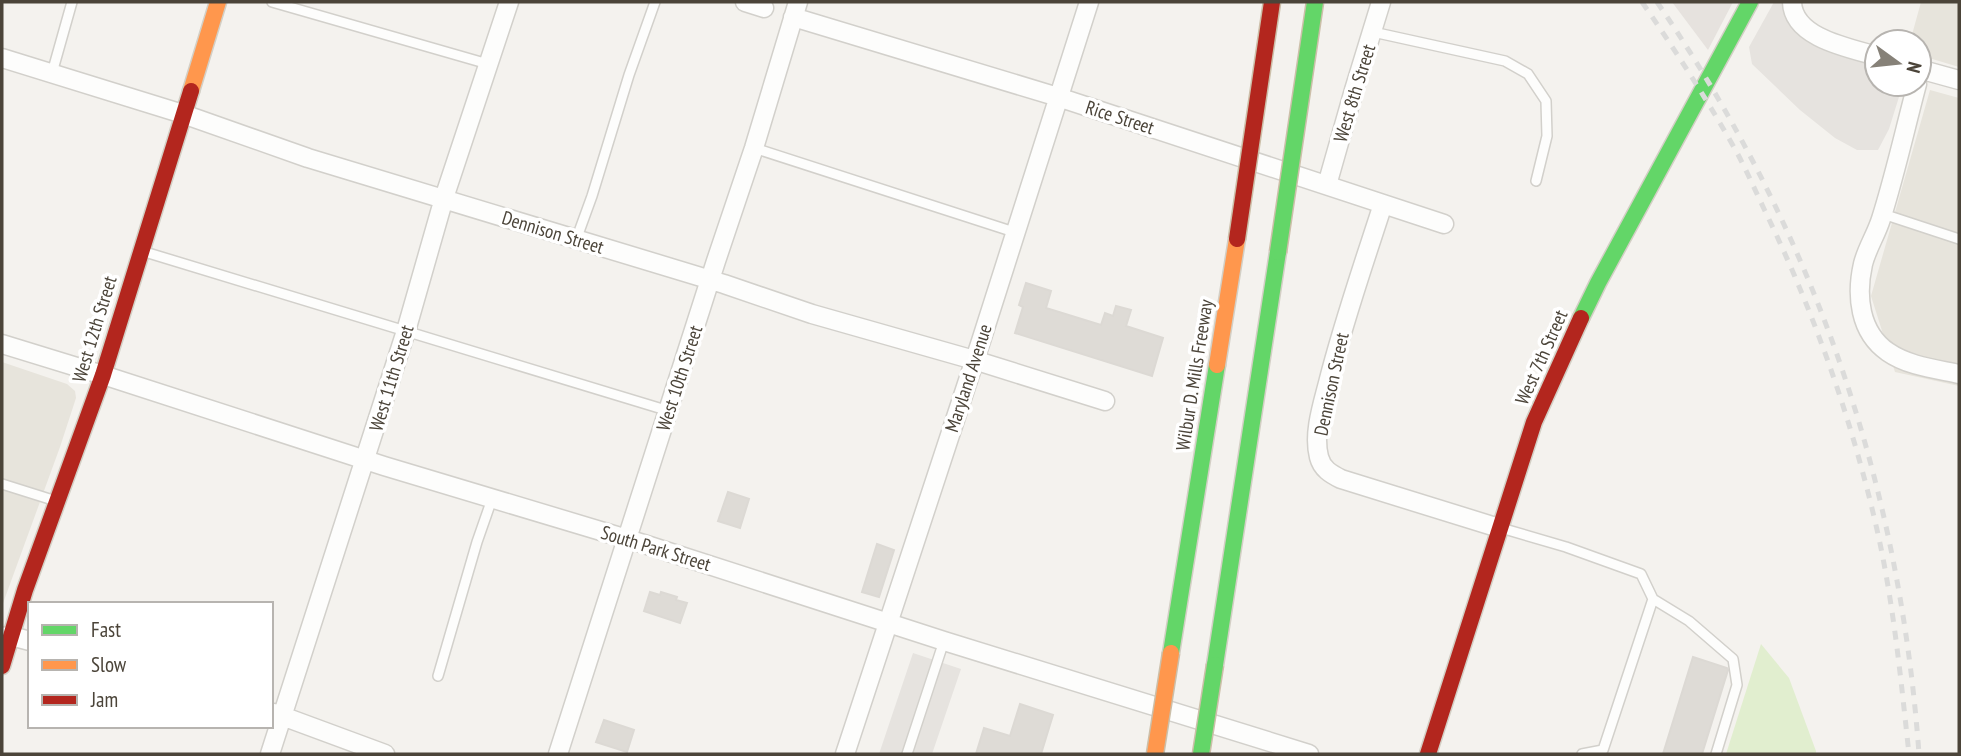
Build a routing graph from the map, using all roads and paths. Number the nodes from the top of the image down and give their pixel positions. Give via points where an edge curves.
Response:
1 (72, 2) edge
2 (218, 2) edge
3 (271, 2) edge
4 (509, 2) edge
5 (654, 2) edge
6 (745, 2) edge
7 (1088, 2) edge
8 (1272, 2) edge
9 (1315, 2) edge
10 (1381, 2) edge
11 (1751, 2) edge
12 (1792, 2) edge
13 (764, 8) dead end
14 (796, 9) edge
15 (1373, 32) junction
16 (1863, 52) edge
17 (2, 58) edge
18 (488, 64) junction
19 (52, 73) junction
20 (1933, 77) edge
21 (1959, 80) edge
22 (1058, 97) junction
23 (1913, 98) edge
24 (183, 114) junction
25 (754, 148) junction
26 (1536, 181) dead end
27 (1327, 185) junction
28 (444, 198) junction
29 (1383, 204) junction
30 (1883, 214) junction
31 (1444, 223) dead end
32 (1014, 232) junction
33 (576, 240) junction
34 (1959, 240) edge
35 (140, 250) junction
36 (710, 279) junction
37 (406, 331) junction
38 (2, 344) edge
39 (974, 360) junction
40 (103, 374) junction
41 (1959, 374) edge
42 (1105, 401) dead end
43 (669, 411) junction
44 (365, 460) junction
45 (2, 484) edge
46 (492, 499) junction
47 (58, 501) junction
48 (1499, 528) junction
49 (627, 540) junction
50 (1653, 599) junction
51 (890, 623) junction
52 (6, 636) edge
53 (28, 641) edge
54 (944, 641) junction
55 (2, 666) edge
56 (438, 676) dead end
57 (277, 714) edge
58 (270, 754) edge
59 (385, 754) edge
60 (558, 754) edge
61 (845, 754) edge
62 (907, 754) edge
63 (1155, 754) edge
64 (1200, 754) edge
65 (1309, 754) edge
66 (1428, 754) edge
67 (1582, 754) edge
68 (1716, 754) edge

1 - 19 lane
2 - 24 main road, West 12th Street
3 - 18 lane
4 - 18 street, West 11th Street
5 - 33 lane
6 - 13 street
7 - 22 street, Maryland Avenue
8 - 63 main road, Wilbur D. Mills Freeway, bridge
9 - 64 main road, bridge
10 - 15 street, West 8th Street
11 - 48 main road, West 7th Street via 1569,342 1534,422
12 - 16 street via 1798,21 1814,35
14 - 22 street, Rice Street
14 - 25 street, West 10th Street
15 - 26 lane via 1505,61 1528,74 1546,101 1547,136
15 - 27 street, West 8th Street
17 - 19 street, Dennison Street
18 - 28 street, West 11th Street
19 - 24 street, Dennison Street
20 - 21 street
22 - 27 street, Rice Street
22 - 32 street, Maryland Avenue
23 - 30 street
24 - 28 street, Dennison Street via 308,158
24 - 35 main road, West 12th Street
25 - 32 lane
25 - 36 street, West 10th Street
27 - 29 street, Rice Street
28 - 33 street, Dennison Street
28 - 37 street, West 11th Street
29 - 31 street, Rice Street
29 - 48 street, Dennison Street via 1337,347 1319,423 1318,455 1322,466 1341,479
30 - 34 lane
30 - 41 street via 1869,245 1860,284 1866,324 1890,353
32 - 39 street, Maryland Avenue
33 - 36 street, Dennison Street
35 - 37 lane
35 - 40 main road, West 12th Street
36 - 39 street, Dennison Street via 812,314
36 - 43 street, West 10th Street
37 - 43 lane
37 - 44 street, West 11th Street
38 - 40 street, South Park Street
39 - 42 street, Dennison Street
39 - 51 street, Maryland Avenue
40 - 44 street, South Park Street
40 - 47 main road, West 12th Street
43 - 49 street, West 10th Street
44 - 46 street, South Park Street
44 - 57 street, West 11th Street
45 - 47 lane
46 - 49 street, South Park Street
46 - 56 lane
47 - 52 main road, West 12th Street
48 - 50 lane via 1641,574
48 - 66 main road, West 7th Street
49 - 51 street, South Park Street
49 - 60 street, West 10th Street
50 - 67 lane via 1603,750
50 - 68 lane via 1689,621 1733,659 1737,685
51 - 54 street, South Park Street
51 - 61 street, Maryland Avenue
52 - 53 street
52 - 55 main road, West 12th Street
54 - 62 lane
54 - 65 street, South Park Street
57 - 58 street, West 11th Street
57 - 59 street

